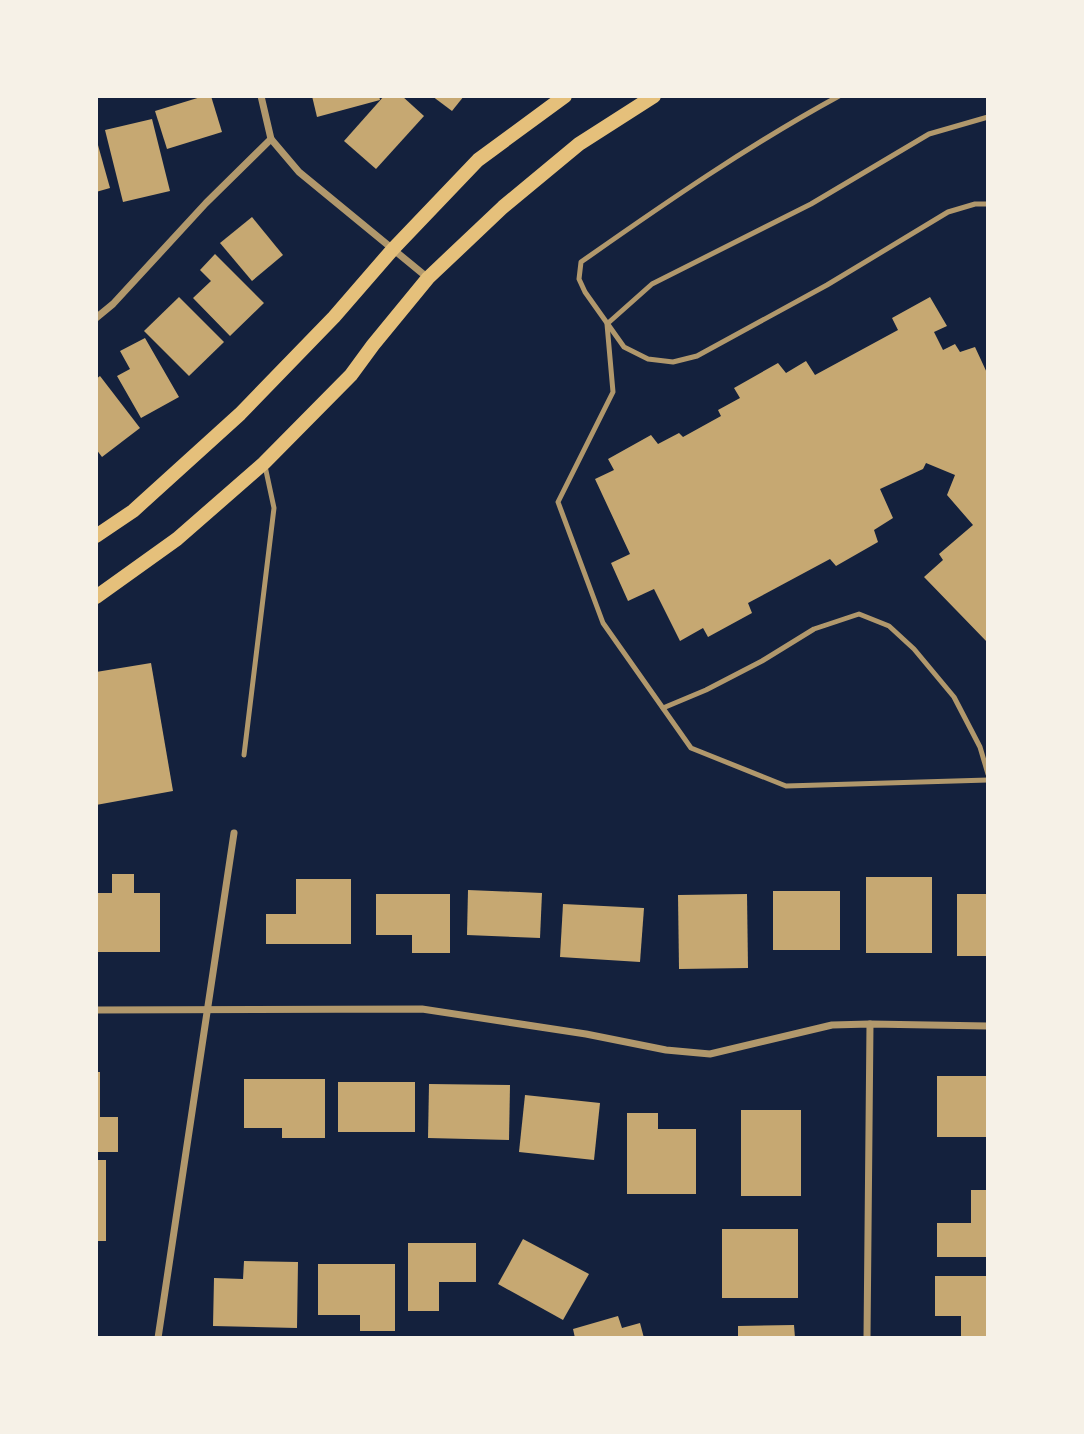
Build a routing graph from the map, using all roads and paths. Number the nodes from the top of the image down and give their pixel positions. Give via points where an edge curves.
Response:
1 (261, 96) edge
2 (565, 96) edge
3 (654, 96) edge
4 (839, 96) edge
5 (988, 117) edge
6 (271, 139) junction
7 (988, 204) edge
8 (393, 249) junction
9 (428, 278) junction
10 (96, 318) edge
11 (607, 324) junction
12 (264, 463) junction
13 (96, 536) edge
14 (96, 597) edge
15 (663, 708) junction
16 (244, 755) dead end
17 (988, 774) edge
18 (988, 780) edge
19 (234, 833) dead end
20 (207, 1009) junction
21 (96, 1010) edge
22 (870, 1024) junction
23 (988, 1026) edge
24 (158, 1338) edge
25 (867, 1338) edge

1 - 6 street
2 - 8 main road via 478,160
3 - 9 main road via 579,145 503,207
4 - 11 lane via 687,188 581,262 579,279
5 - 11 lane via 929,134 811,204 652,284
6 - 8 street via 299,172
6 - 10 street
7 - 11 lane via 948,212 697,356 673,362 648,359 624,347
8 - 9 street
8 - 13 main road via 240,414 133,511
9 - 12 main road via 351,374
11 - 15 lane via 613,391 558,502 603,623
12 - 14 main road via 177,539
12 - 16 lane via 274,508
15 - 17 lane via 762,661 814,629 859,614 889,626 954,697 980,747
15 - 18 lane via 691,748 786,786
19 - 20 street
20 - 21 street
20 - 22 street via 422,1009 710,1054 832,1026
20 - 24 street
22 - 23 street
22 - 25 street

